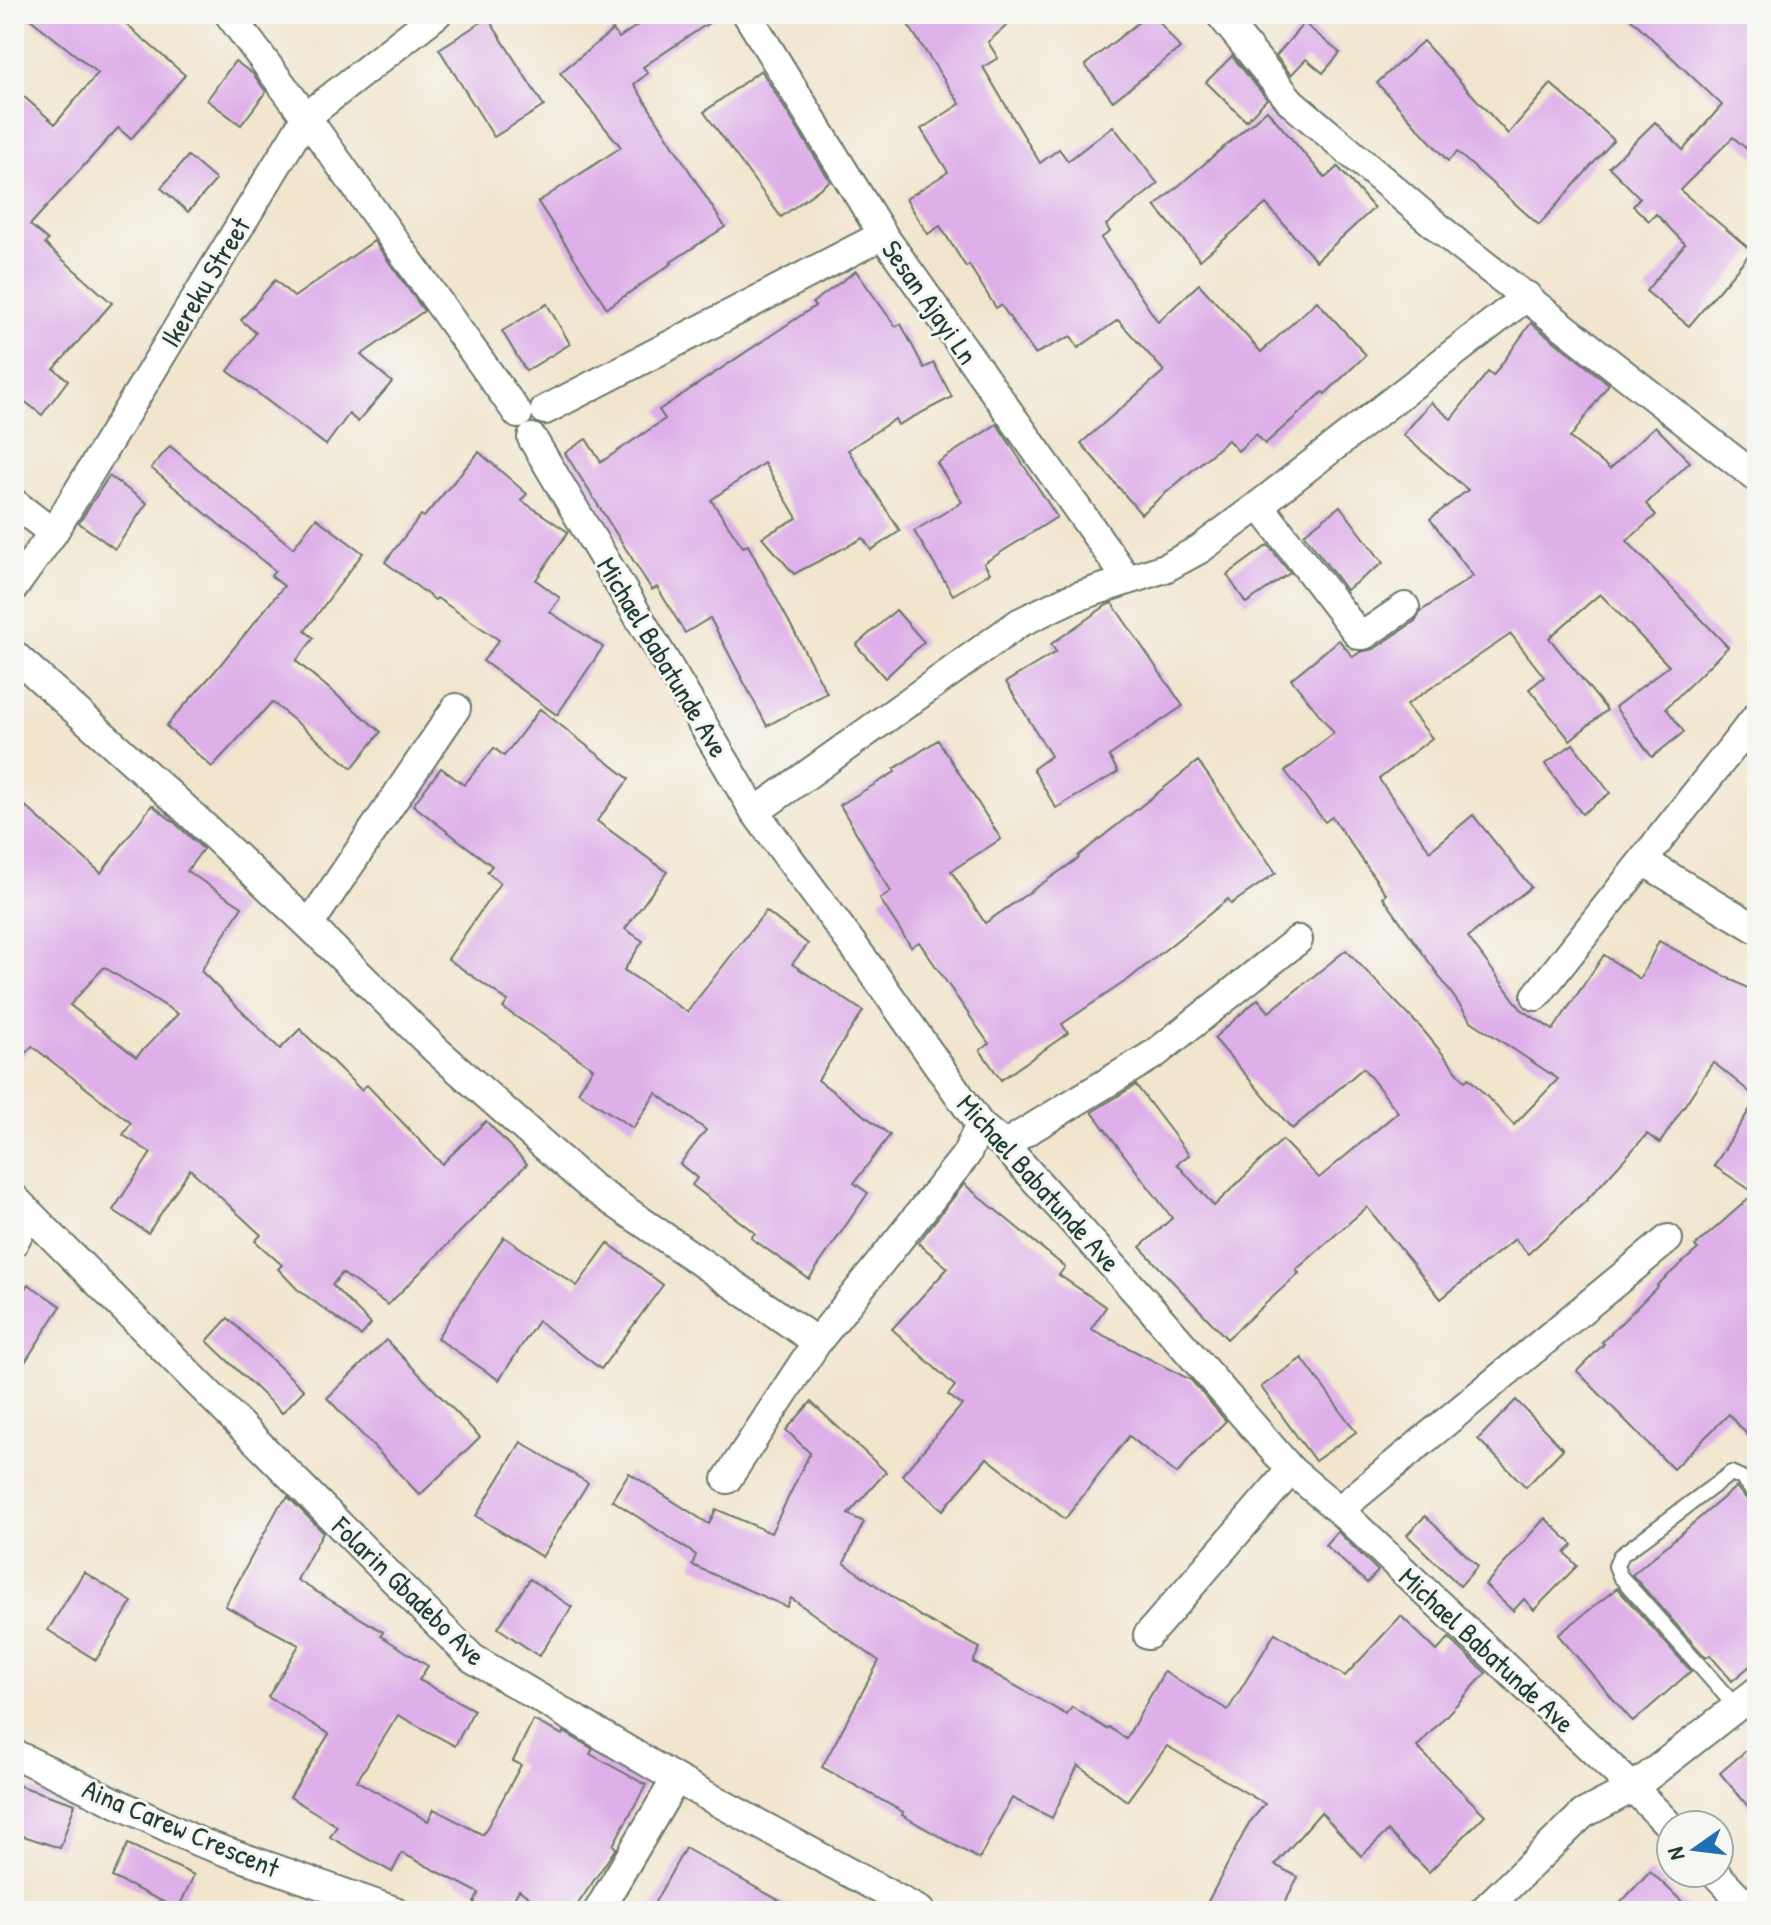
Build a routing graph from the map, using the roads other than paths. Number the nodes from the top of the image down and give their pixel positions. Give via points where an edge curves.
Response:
1 (229, 14) edge
2 (437, 14) edge
3 (747, 14) edge
4 (1220, 14) edge
5 (306, 117) junction
6 (883, 235) junction
7 (1527, 296) junction
8 (532, 420) junction
9 (1757, 478) edge
10 (14, 503) edge
11 (1259, 505) junction
12 (53, 533) junction
13 (1128, 580) junction
14 (14, 587) edge
15 (1405, 607) dead end
16 (14, 655) edge
17 (456, 708) dead end
18 (1757, 716) edge
19 (755, 812) junction
20 (1643, 861) junction
21 (309, 925) junction
22 (1757, 929) edge
23 (1298, 940) dead end
24 (1536, 996) dead end
25 (980, 1125) junction
26 (1004, 1145) junction
27 (22, 1205) edge
28 (1668, 1239) dead end
29 (14, 1242) edge
30 (817, 1342) junction
31 (1291, 1470) junction
32 (727, 1479) dead end
33 (1757, 1496) edge
34 (1339, 1510) junction
35 (1148, 1635) dead end
36 (1747, 1699) edge
37 (14, 1754) edge
38 (676, 1779) junction
39 (1633, 1788) junction
40 (1655, 1811) edge
41 (1730, 1889) edge
42 (395, 1911) edge
43 (598, 1911) edge
44 (920, 1911) edge
45 (1483, 1911) edge
46 (1751, 1911) edge

1 - 5 street, Michael Babatunde Ave
2 - 5 street, Ikereku Street
3 - 6 street, Sesan Ajayi Ln
4 - 7 street via 1291,102
5 - 8 street, Michael Babatunde Ave
5 - 12 street, Ikereku Street
6 - 8 street
6 - 13 street, Sesan Ajayi Ln
7 - 9 street
7 - 11 street
8 - 19 street, Michael Babatunde Ave
10 - 12 street
11 - 13 street via 1200,549
11 - 15 street via 1359,635
12 - 14 street, Ikereku Street
13 - 19 street via 1019,623
16 - 21 street
17 - 21 street
18 - 20 street
19 - 25 street, Michael Babatunde Ave
20 - 22 street
20 - 24 street
21 - 30 street via 436,1050 590,1186
23 - 26 street via 1156,1053
25 - 26 street, Michael Babatunde Ave
25 - 30 street via 966,1155
26 - 31 street, Michael Babatunde Ave
27 - 29 street
27 - 38 street, Folarin Gbadebo Ave via 472,1658
28 - 34 street
30 - 32 street
31 - 34 street, Michael Babatunde Ave
31 - 35 street
33 - 36 lane via 1731,1473 1620,1556 1616,1566 1620,1576
34 - 39 street, Michael Babatunde Ave
36 - 39 street
37 - 42 street, Aina Carew Crescent via 199,1842
38 - 43 street
38 - 44 street, Folarin Gbadebo Ave
39 - 40 street, Michael Babatunde Ave
39 - 45 street via 1583,1814
41 - 46 street

